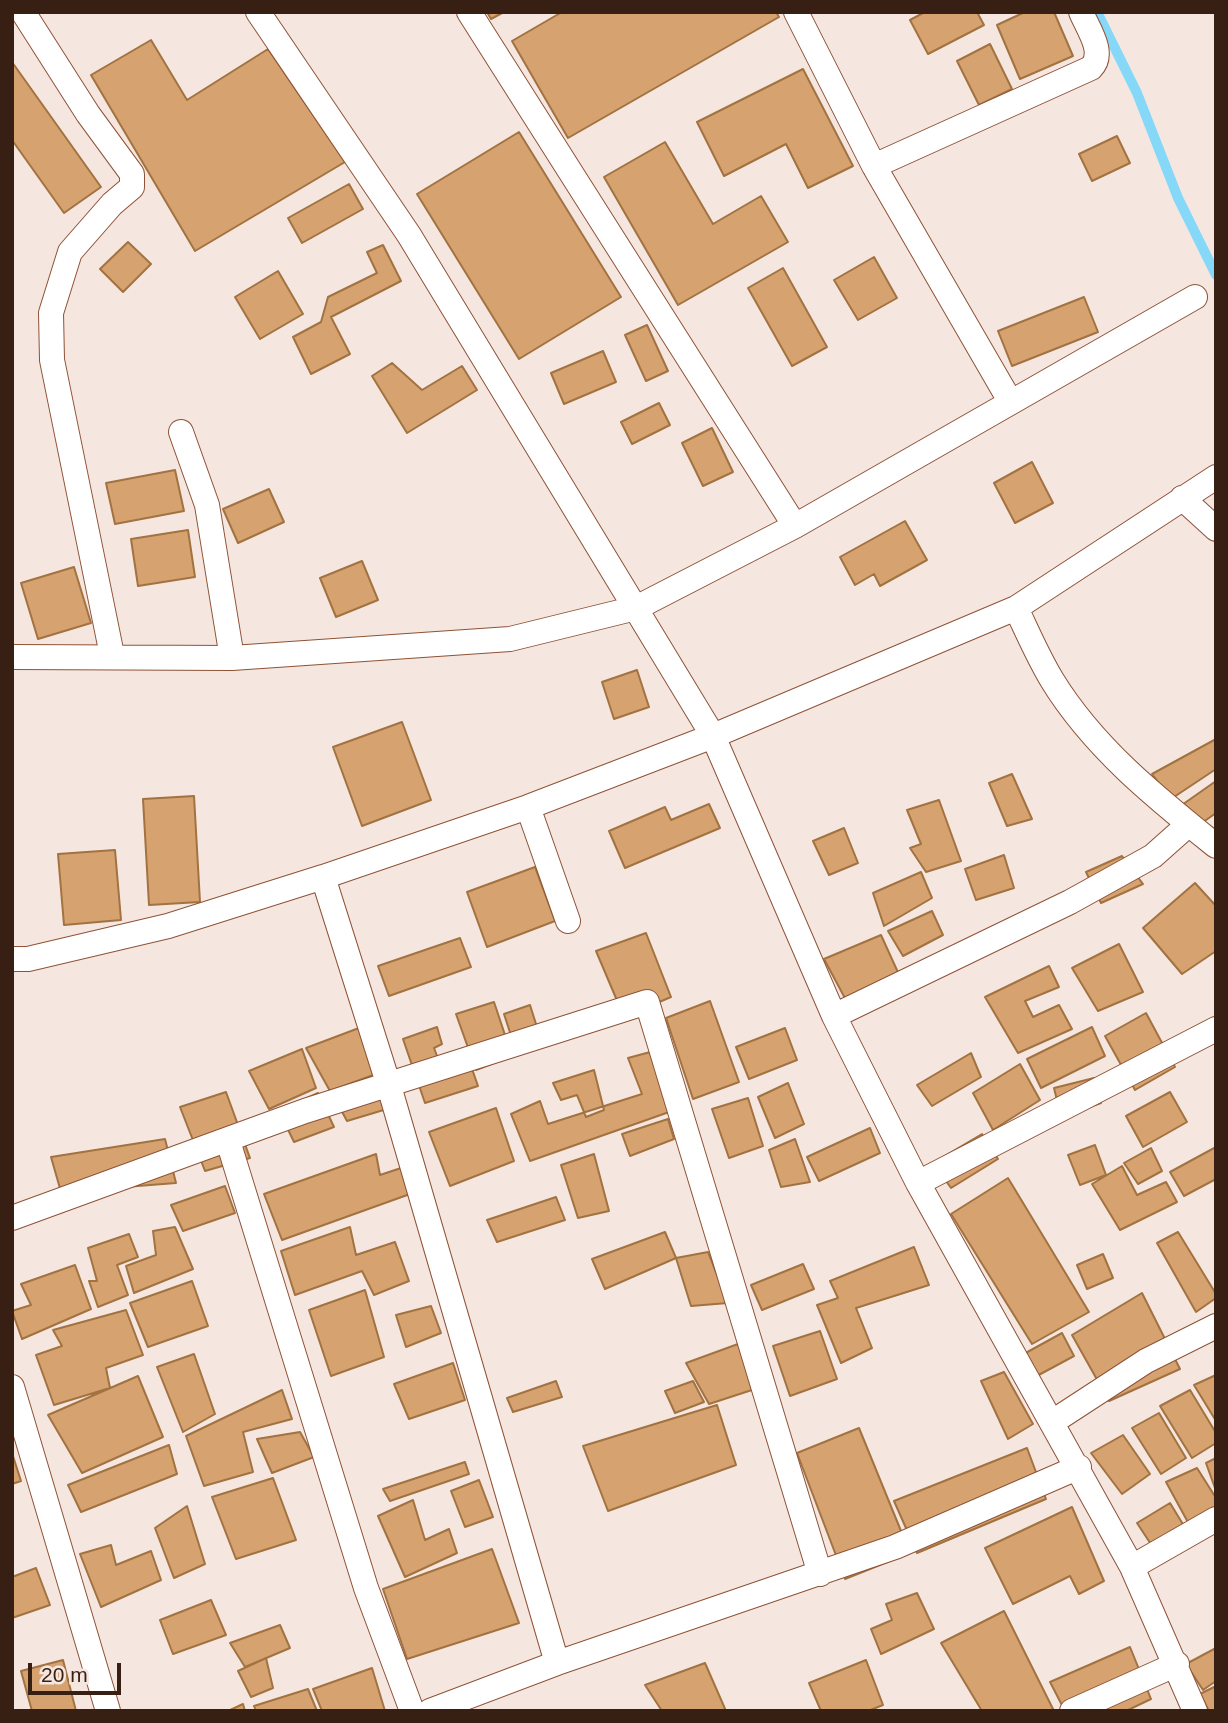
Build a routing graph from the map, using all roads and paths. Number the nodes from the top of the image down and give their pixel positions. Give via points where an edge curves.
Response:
1 (23, 12) edge
2 (258, 12) edge
3 (469, 12) edge
4 (796, 12) edge
5 (1082, 12) edge
6 (874, 166) junction
7 (1195, 297) dead end
8 (1010, 401) junction
9 (181, 432) dead end
10 (1216, 477) edge
11 (1182, 498) junction
12 (795, 526) junction
13 (1216, 529) edge
14 (636, 608) junction
15 (1016, 608) junction
16 (112, 656) junction
17 (12, 657) edge
18 (232, 658) junction
19 (713, 736) junction
20 (528, 807) junction
21 (1189, 824) junction
22 (1216, 846) edge
23 (323, 877) junction
24 (568, 921) dead end
25 (12, 959) edge
26 (834, 1016) junction
27 (1216, 1029) edge
28 (389, 1086) junction
29 (229, 1141) junction
30 (918, 1183) junction
31 (12, 1218) edge
32 (1216, 1326) edge
33 (12, 1387) edge
34 (1054, 1421) junction
35 (1079, 1467) junction
36 (1216, 1519) edge
37 (1132, 1567) junction
38 (820, 1574) junction
39 (557, 1663) junction
40 (1177, 1664) junction
41 (108, 1711) edge
42 (412, 1711) edge
43 (430, 1711) edge
44 (1072, 1711) edge
45 (1195, 1711) edge

1 - 16 street via 132,174 132,187 69,252 51,313 52,360
2 - 14 street via 409,235
3 - 12 street
4 - 6 street
5 - 6 street via 1098,53 1091,68
6 - 8 street
7 - 8 street
8 - 12 street
9 - 18 street via 207,505
10 - 11 street
11 - 13 street
11 - 15 street
12 - 14 street
14 - 18 street via 510,639
14 - 19 street
15 - 19 street
15 - 21 street via 1052,680 1093,735 1149,793
16 - 17 street
16 - 18 street
19 - 20 street
19 - 26 street
20 - 23 street
20 - 24 street
21 - 22 street
21 - 26 street via 1153,856 1070,902
23 - 25 street via 168,926
23 - 28 street
26 - 30 street
27 - 30 street
28 - 29 street via 305,1111
28 - 38 street via 647,1002
28 - 39 street
29 - 31 street
29 - 42 street via 366,1588
30 - 34 street
32 - 34 street via 1146,1361
33 - 41 street
34 - 35 street
35 - 37 street
35 - 38 street via 908,1542
36 - 37 street
37 - 40 street
38 - 39 street
39 - 43 street
40 - 44 street
40 - 45 street

